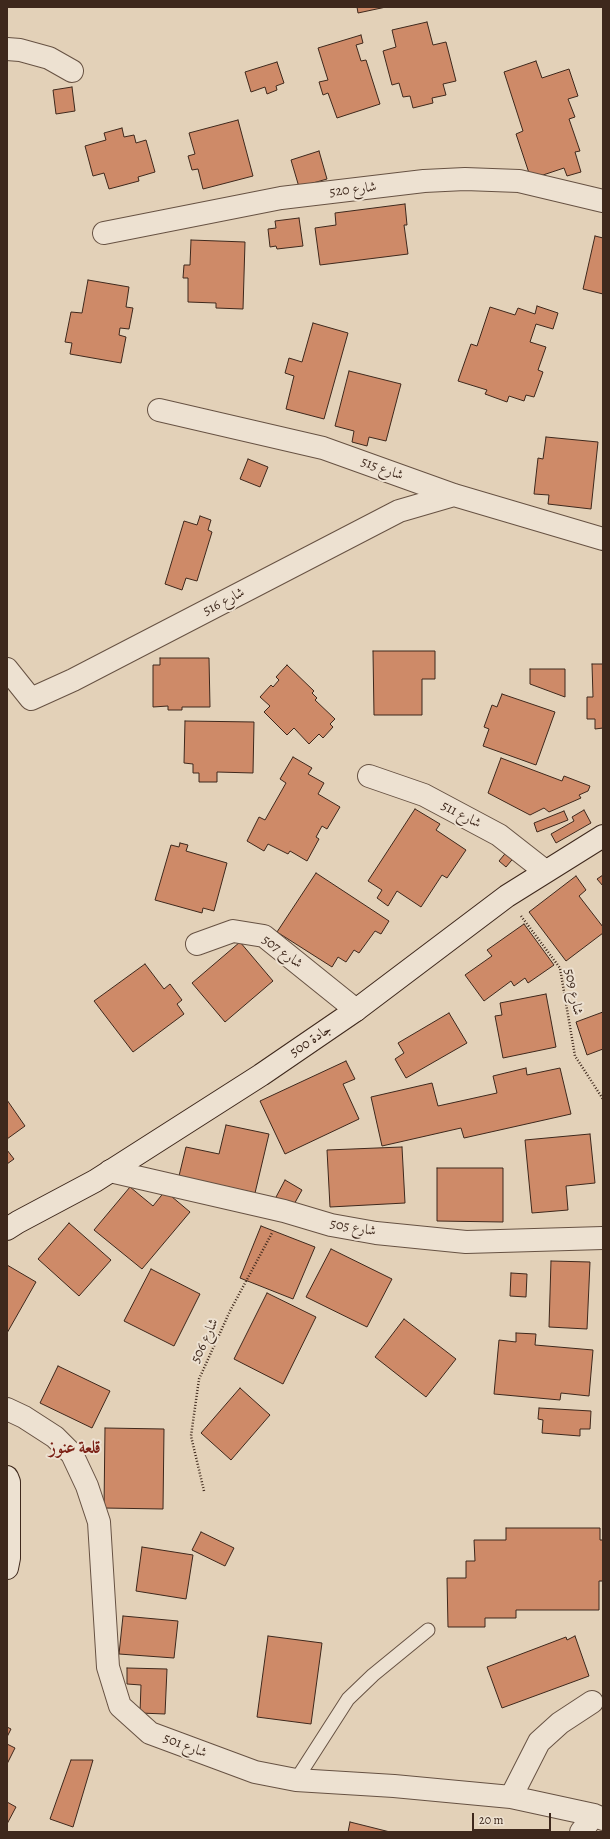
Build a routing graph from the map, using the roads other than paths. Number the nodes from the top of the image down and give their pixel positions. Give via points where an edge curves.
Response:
1 (7, 49) edge
2 (72, 71) dead end
3 (603, 201) edge
4 (104, 233) dead end
5 (159, 410) dead end
6 (454, 495) junction
7 (603, 539) edge
8 (7, 669) edge
9 (369, 776) dead end
10 (603, 836) edge
11 (545, 871) junction
12 (197, 944) dead end
13 (356, 1010) junction
14 (110, 1171) junction
15 (7, 1229) edge
16 (603, 1238) edge
17 (7, 1409) edge
18 (7, 1477) edge
19 (7, 1568) edge
20 (428, 1630) dead end
21 (592, 1702) dead end
22 (296, 1780) junction
23 (511, 1797) junction
24 (599, 1816) edge
25 (581, 1832) edge

1 - 2 street via 49,58
3 - 4 street, شارع 520 via 519,181 424,181 281,198
5 - 6 street, شارع 515 via 323,448
6 - 7 street, شارع 515
6 - 8 street, شارع 516 via 399,511 73,680 31,699
9 - 11 street, شارع 511 via 424,795 493,832
10 - 11 street, جادة 500
11 - 13 street, جادة 500 via 507,896
12 - 13 street, شارع 507 via 233,931 264,936
13 - 14 street, جادة 500 via 261,1075
14 - 15 street, جادة 500
14 - 16 street, شارع 505 via 284,1211 331,1225 376,1233 466,1242
17 - 22 street, شارع 501 via 55,1437 72,1454 87,1486 99,1522 108,1667 120,1706 150,1733 256,1772
18 - 19 street
20 - 22 lane via 348,1699
21 - 23 street via 560,1723 539,1742
22 - 23 street, شارع 501
23 - 24 street, شارع 501
24 - 25 street

